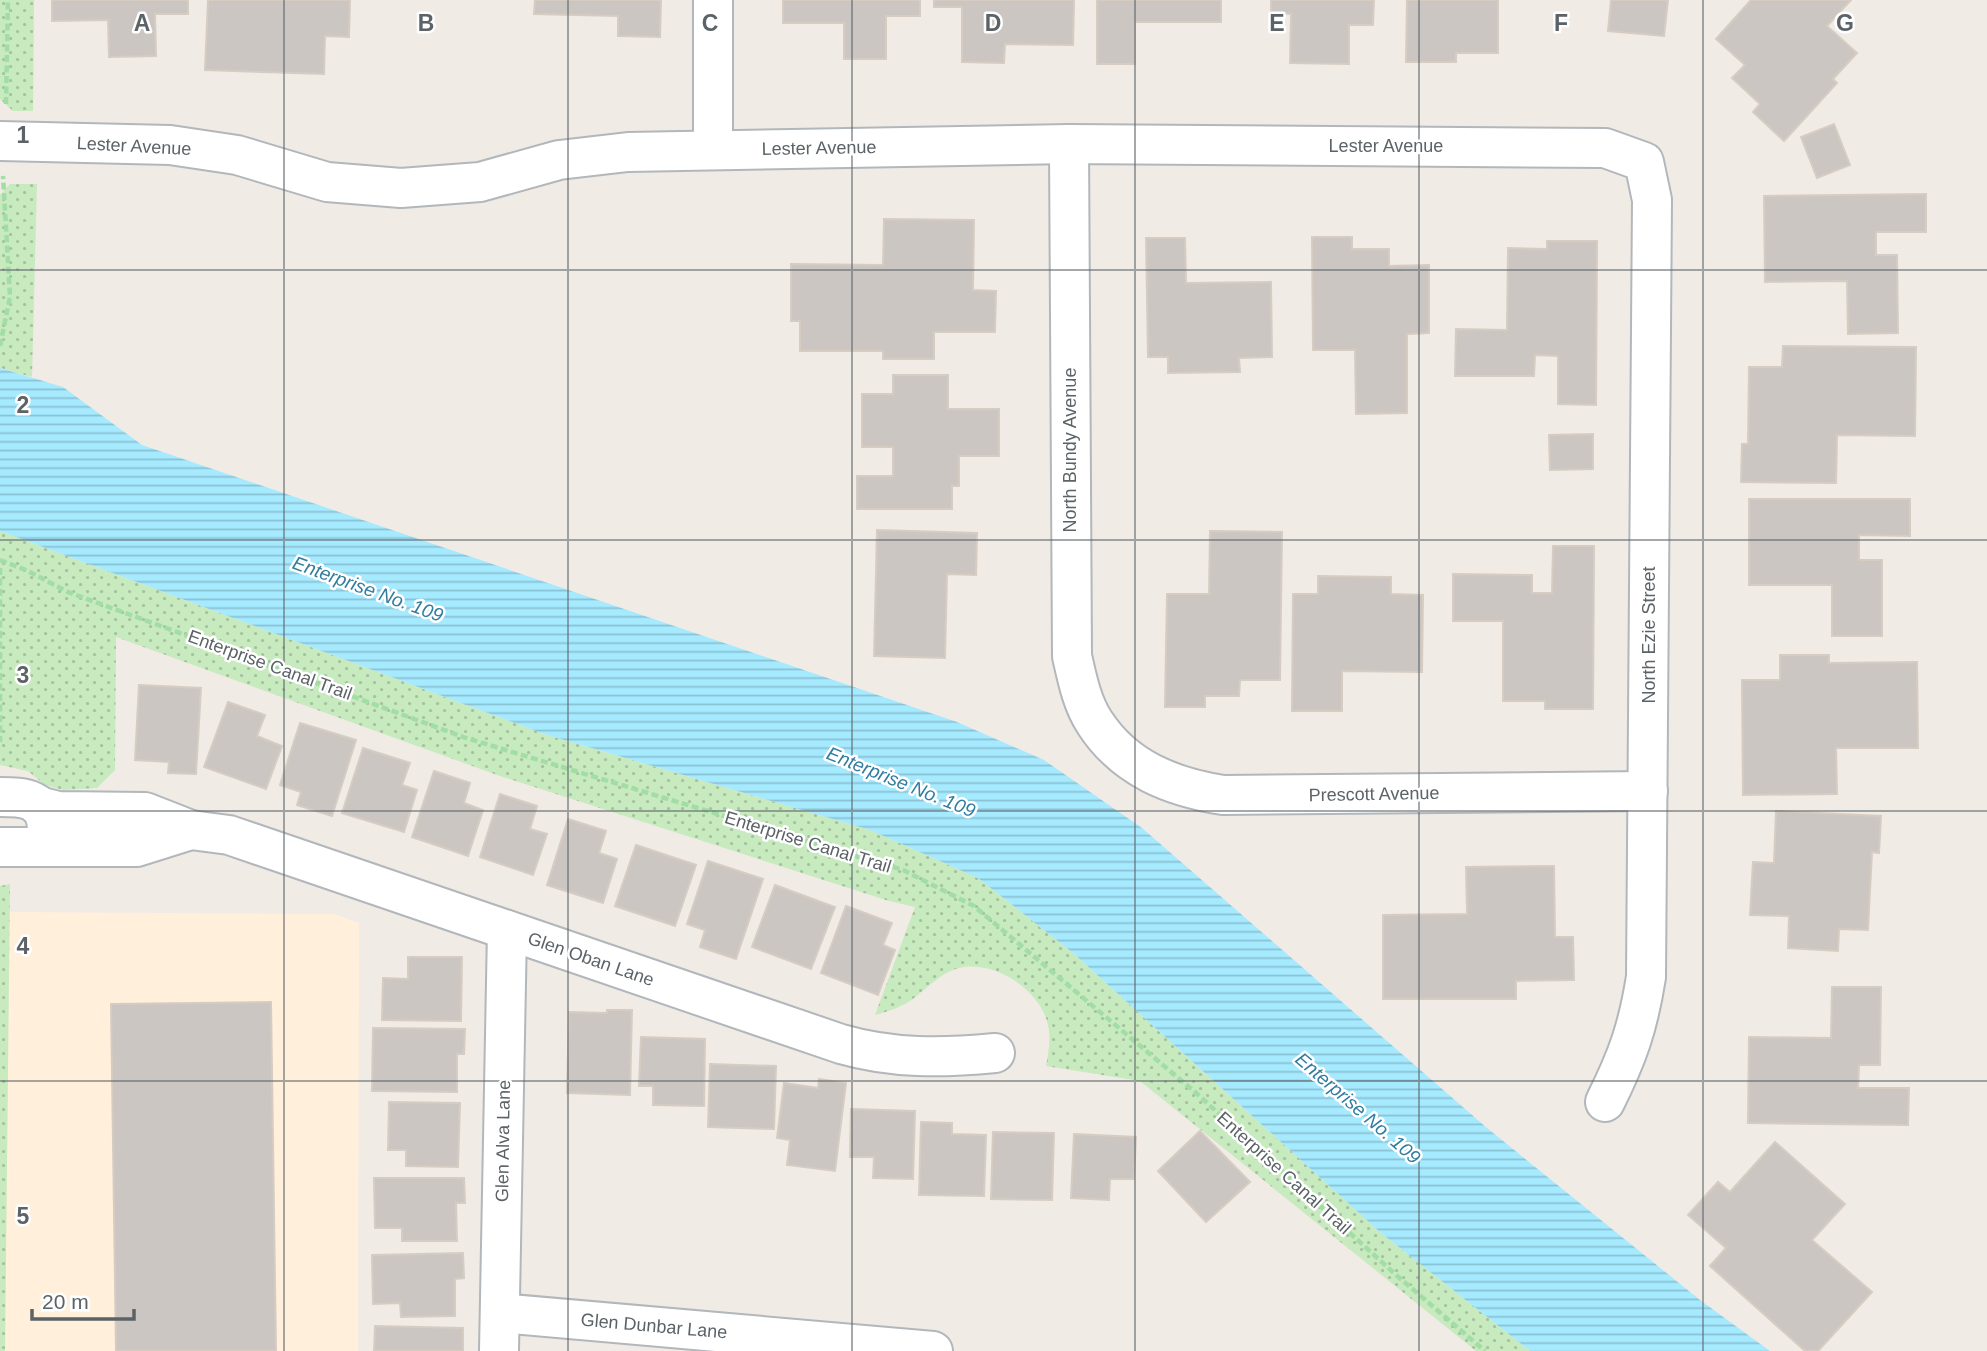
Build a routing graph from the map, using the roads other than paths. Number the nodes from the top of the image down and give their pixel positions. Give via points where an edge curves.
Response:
1 (713, 0) edge
2 (0, 141) edge
3 (1069, 144) junction
4 (713, 150) junction
5 (1644, 162) joint
6 (1113, 747) joint
7 (1648, 791) junction
8 (0, 797) edge
9 (38, 806) junction
10 (191, 830) junction
11 (0, 847) edge
12 (44, 847) junction
13 (0, 869) edge
14 (506, 930) junction
15 (995, 1053) dead end
16 (1605, 1102) dead end
17 (500, 1313) junction
18 (499, 1351) edge
19 (933, 1351) edge

1 - 4 street
2 - 4 street, Lester Avenue via 170,145 237,155 327,182 401,188 480,182 559,159
3 - 4 street, Lester Avenue
3 - 5 street, Lester Avenue via 1605,148
3 - 6 street, North Bundy Avenue via 1072,656 1093,722
5 - 7 street, North Ezie Street via 1652,200
6 - 7 street, Prescott Avenue via 1161,780 1223,796
7 - 16 street, North Ezie Street via 1646,977 1639,1021
8 - 9 street via 22,797
9 - 10 street via 58,811 145,812
9 - 12 street via 47,824
10 - 12 street via 137,847
10 - 14 street, Glen Oban Lane via 229,835
11 - 12 street
12 - 13 street via 29,866
14 - 15 street, Glen Oban Lane via 872,1053 909,1057
14 - 17 street, Glen Alva Lane
17 - 18 street, Glen Alva Lane
17 - 19 street, Glen Dunbar Lane

